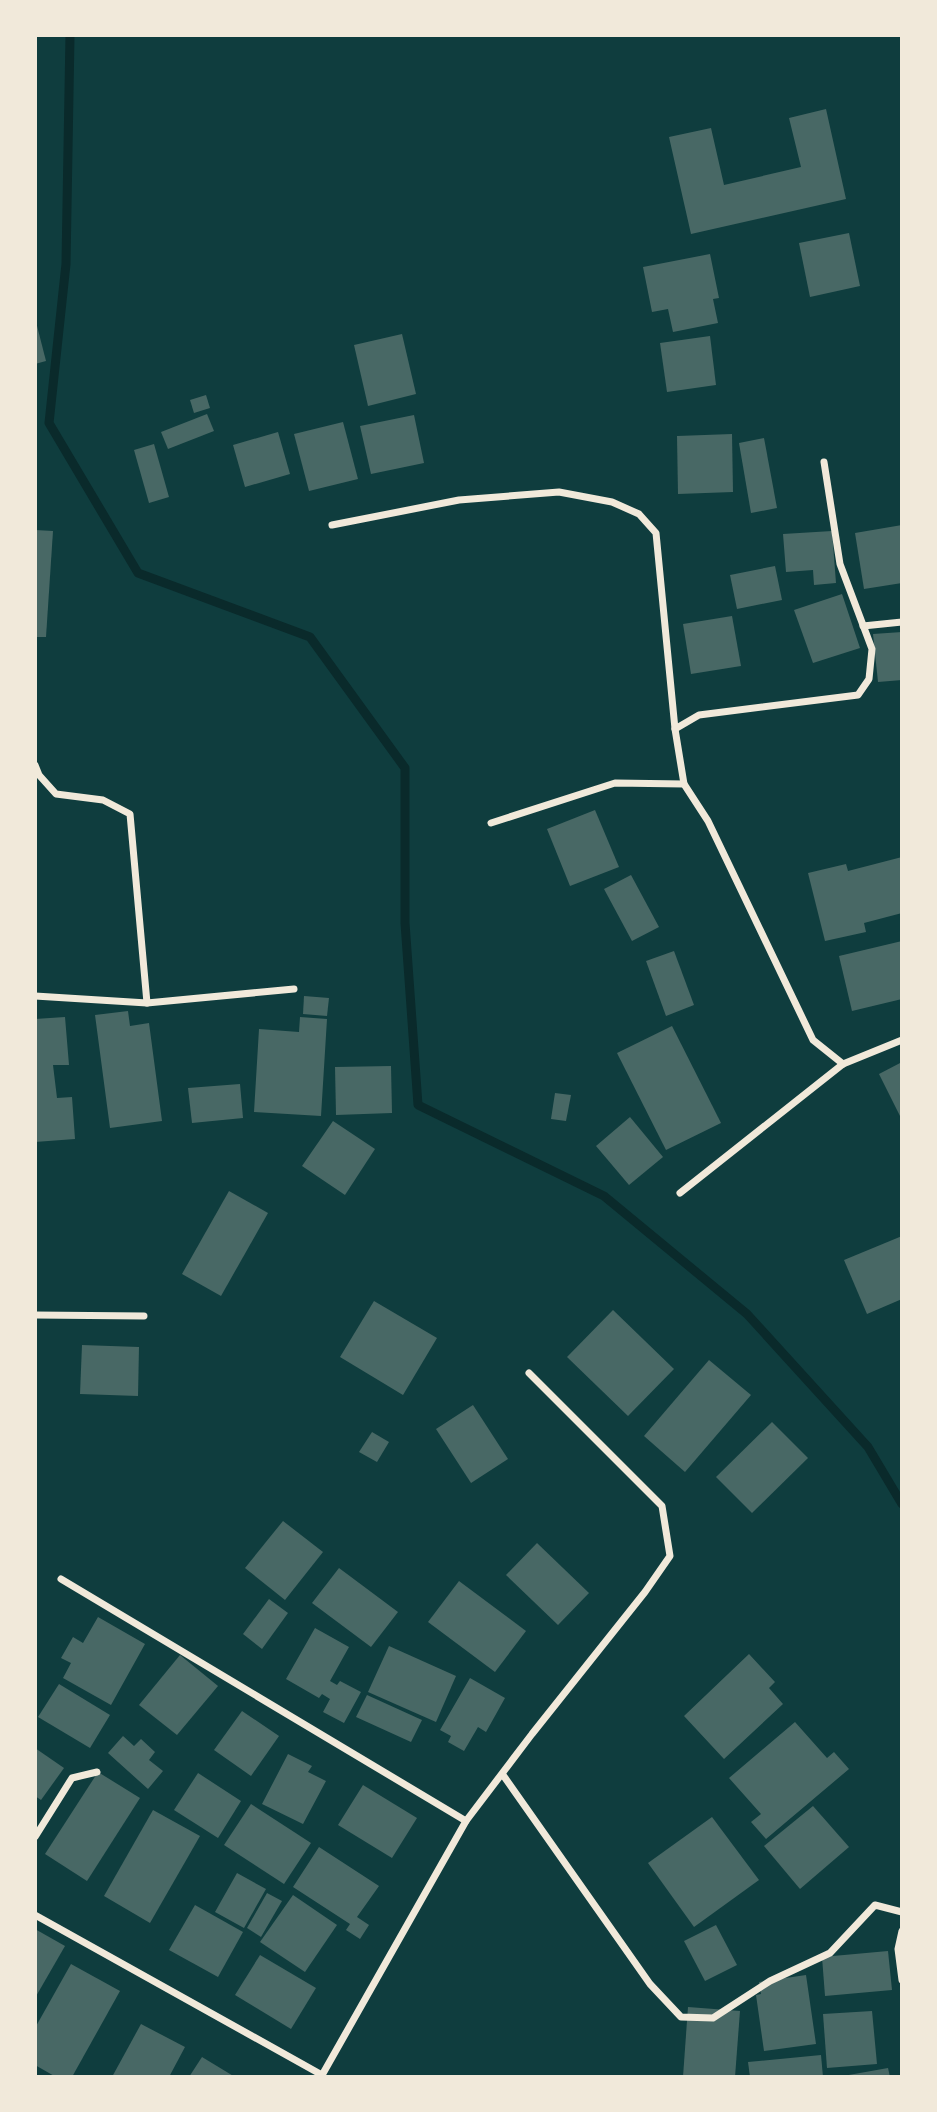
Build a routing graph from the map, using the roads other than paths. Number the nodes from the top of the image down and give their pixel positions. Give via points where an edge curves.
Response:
1 (824, 462) dead end
2 (331, 525) dead end
3 (902, 622) edge
4 (863, 626) junction
5 (675, 729) junction
6 (35, 765) edge
7 (684, 784) junction
8 (491, 823) dead end
9 (294, 989) dead end
10 (35, 996) edge
11 (147, 1003) junction
12 (902, 1040) edge
13 (843, 1064) junction
14 (680, 1193) dead end
15 (35, 1315) edge
16 (144, 1316) dead end
17 (528, 1373) dead end
18 (61, 1579) dead end
19 (97, 1772) dead end
20 (503, 1775) junction
21 (466, 1821) junction
22 (35, 1837) edge
23 (902, 1912) edge
24 (35, 1915) edge
25 (902, 1931) edge
26 (902, 1980) edge
27 (321, 2076) edge

1 - 4 street via 840,564
2 - 5 street via 459,500 559,492 612,502 639,514 656,533
3 - 4 street
4 - 5 street via 872,649 869,679 858,695 699,715
5 - 7 street
6 - 11 street via 56,794 103,800 130,814
7 - 8 street via 615,783
7 - 13 street via 708,821 813,1040
9 - 11 street
10 - 11 street
12 - 13 street
13 - 14 street
15 - 16 street
17 - 20 street via 662,1506 670,1556
18 - 21 street
19 - 22 street via 72,1778
20 - 21 street
20 - 23 street via 650,1984 681,2017 712,2018 770,1980 830,1953 875,1905
21 - 27 street
24 - 27 street
25 - 26 street via 898,1949

